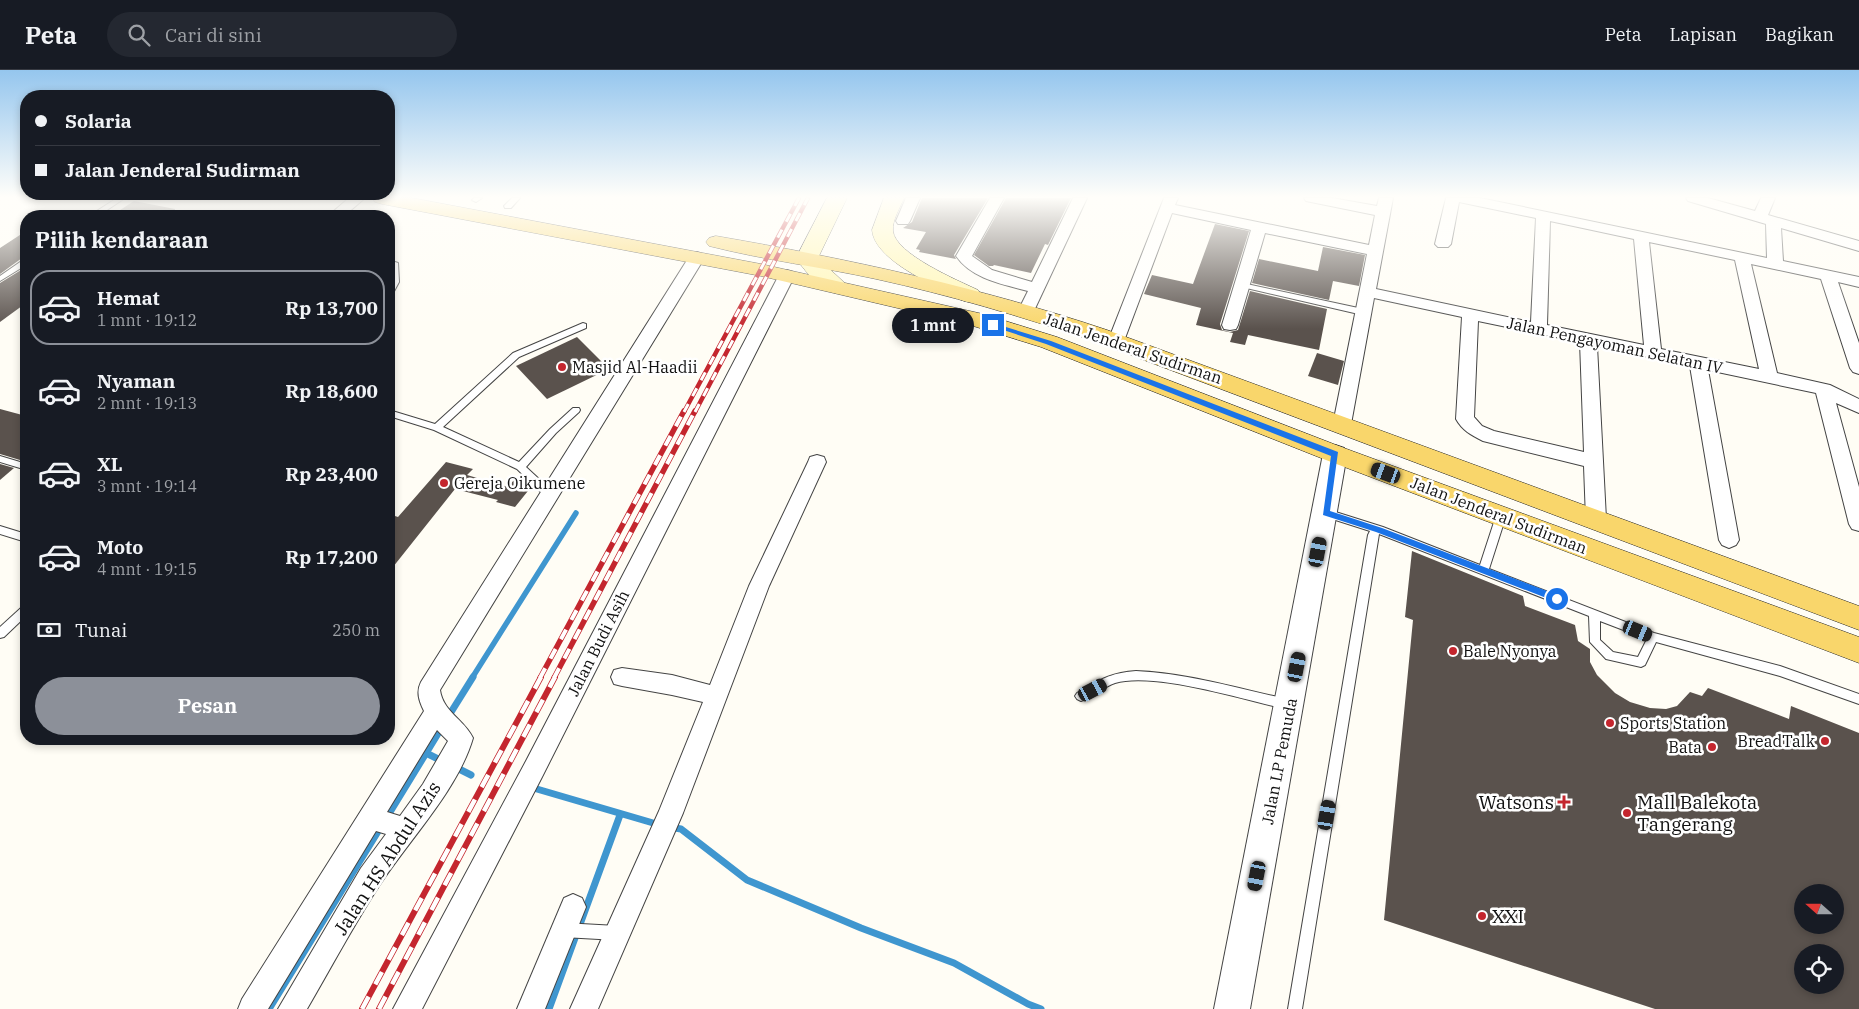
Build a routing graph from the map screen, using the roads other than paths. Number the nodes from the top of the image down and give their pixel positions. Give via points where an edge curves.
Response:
1 (612, 242) edge
2 (722, 242) edge
3 (815, 242) edge
4 (886, 242) edge
5 (972, 242) edge
6 (1059, 242) edge
7 (1154, 242) edge
8 (1255, 242) edge
9 (1331, 242) edge
10 (1377, 242) edge
11 (1542, 242) edge
12 (1642, 242) edge
13 (1667, 242) edge
14 (1771, 242) edge
15 (1845, 242) edge
16 (1859, 246) edge
17 (1375, 251) junction
18 (697, 258) junction
19 (807, 258) junction
20 (1742, 259) junction
21 (1775, 265) junction
22 (20, 266) edge
23 (787, 275) junction
24 (1828, 276) junction
25 (0, 279) edge
26 (1859, 282) edge
27 (1242, 285) junction
28 (839, 288) junction
29 (1036, 288) junction
30 (944, 289) junction
31 (1367, 292) junction
32 (970, 295) junction
33 (931, 309) junction
34 (1026, 311) junction
35 (1363, 312) junction
36 (1470, 314) junction
37 (1230, 324) dead end
38 (583, 326) dead end
39 (1539, 328) junction
40 (1588, 339) junction
41 (1116, 341) junction
42 (1653, 352) junction
43 (1698, 362) junction
44 (1859, 368) edge
45 (1769, 377) junction
46 (1824, 389) junction
47 (1859, 407) edge
48 (576, 410) dead end
49 (395, 415) edge
50 (1342, 424) junction
51 (437, 428) junction
52 (1335, 454) junction
53 (0, 459) edge
54 (1592, 461) junction
55 (817, 462) dead end
56 (20, 465) edge
57 (520, 468) junction
58 (550, 495) junction
59 (1326, 513) junction
60 (1501, 516) junction
61 (1596, 519) junction
62 (1859, 524) edge
63 (0, 530) edge
64 (1376, 530) junction
65 (20, 536) edge
66 (1729, 540) dead end
67 (1484, 570) junction
68 (1594, 614) junction
69 (20, 616) edge
70 (1859, 618) edge
71 (0, 634) edge
72 (1653, 637) junction
73 (1859, 650) edge
74 (622, 677) dead end
75 (716, 696) junction
76 (1081, 696) dead end
77 (1859, 699) edge
78 (1289, 705) junction
79 (440, 716) junction
80 (371, 818) junction
81 (402, 829) junction
82 (336, 876) junction
83 (364, 884) junction
84 (568, 918) joint
85 (617, 933) junction
86 (252, 1009) edge
87 (292, 1009) edge
88 (407, 1009) edge
89 (531, 1009) edge
90 (584, 1009) edge
91 (1232, 1009) edge
92 (1295, 1009) edge

1 - 18 main road, Jalan Jenderal Sudirman
2 - 19 main road, Jalan Jenderal Sudirman
3 - 19 main road
4 - 32 main road via 895,252
5 - 29 street via 964,256 969,264
6 - 29 street
7 - 41 street
8 - 27 street
9 - 17 street
10 - 17 street
11 - 39 street
12 - 42 street
13 - 20 street
14 - 21 street
15 - 16 street
17 - 31 street
18 - 23 main road, Jalan Jenderal Sudirman
18 - 58 street
19 - 28 main road via 811,266
19 - 30 main road, Jalan Jenderal Sudirman
20 - 21 street
20 - 45 street
21 - 24 street
22 - 25 lane
23 - 28 main road, Jalan Jenderal Sudirman
23 - 88 street, Jalan Budi Asih
24 - 26 street
24 - 44 street
27 - 35 lane
27 - 37 street
28 - 33 main road, Jalan Jenderal Sudirman
29 - 34 street
30 - 32 main road, Jalan Jenderal Sudirman
30 - 33 main road
31 - 35 street
31 - 36 street, Jalan Pengayoman Selatan IV
32 - 34 main road, Jalan Jenderal Sudirman
33 - 52 main road, Jalan Jenderal Sudirman via 1048,342
34 - 41 main road, Jalan Jenderal Sudirman
35 - 50 street
36 - 39 street, Jalan Pengayoman Selatan IV
36 - 54 street via 1466,419 1470,425 1489,436
38 - 51 lane via 516,355
39 - 40 street, Jalan Pengayoman Selatan IV
40 - 42 street, Jalan Pengayoman Selatan IV
40 - 54 street
41 - 50 main road, Jalan Jenderal Sudirman
42 - 43 street, Jalan Pengayoman Selatan IV
43 - 45 street, Jalan Pengayoman Selatan IV
43 - 66 street
45 - 46 street, Jalan Pengayoman Selatan IV
46 - 47 street, Jalan Pengayoman Selatan IV
46 - 62 street
48 - 57 lane
49 - 51 lane
50 - 61 main road, Jalan Jenderal Sudirman
51 - 57 lane
52 - 59 street, Jalan LP Pemuda
52 - 60 main road, Jalan Jenderal Sudirman
53 - 56 lane
54 - 61 street
55 - 75 street via 759,586
57 - 58 lane
58 - 79 street via 429,689 429,697
59 - 64 lane
59 - 78 street, Jalan LP Pemuda
60 - 67 lane
60 - 73 main road, Jalan Jenderal Sudirman
61 - 70 main road, Jalan Jenderal Sudirman
63 - 65 lane
64 - 67 lane
64 - 92 lane via 1372,535
67 - 68 lane
68 - 72 lane
68 - 72 lane via 1595,642 1610,656 1641,662
69 - 71 lane
72 - 77 lane via 1780,671
74 - 75 street
75 - 85 street via 671,813
76 - 78 lane via 1117,677 1140,674
78 - 91 street, Jalan LP Pemuda
79 - 80 street
79 - 81 street, Jalan HS Abdul Azis via 461,738 458,748 432,792
80 - 81 street
80 - 82 street
81 - 83 street, Jalan HS Abdul Azis
82 - 83 street
82 - 86 street
83 - 87 street, Jalan HS Abdul Azis
84 - 85 lane
84 - 89 street
85 - 90 street

